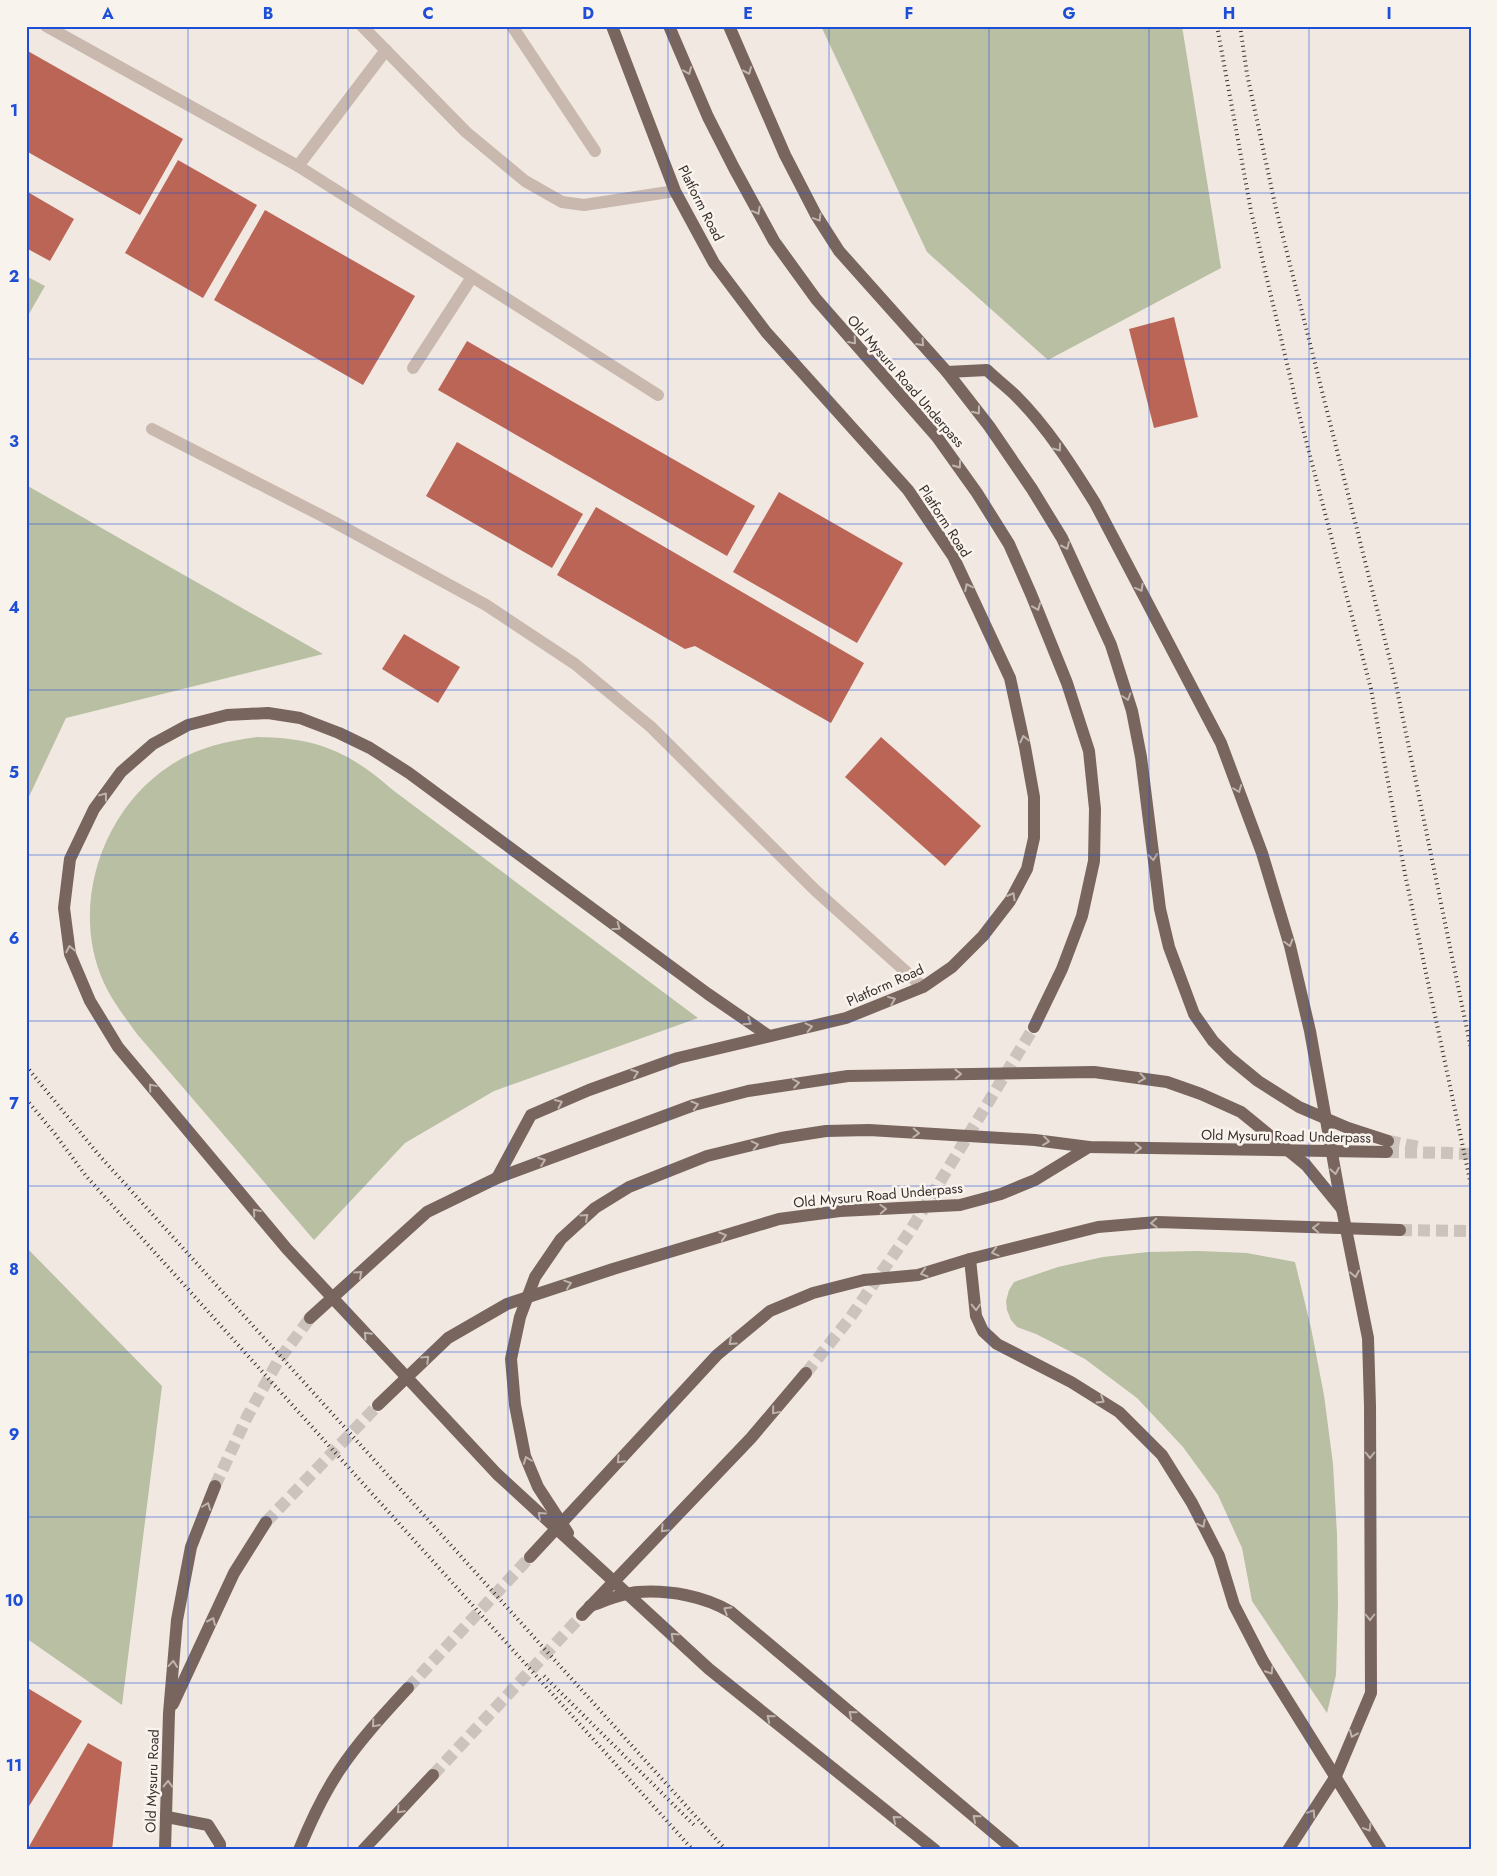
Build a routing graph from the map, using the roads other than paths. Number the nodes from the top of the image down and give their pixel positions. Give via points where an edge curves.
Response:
1 (46, 26) edge
2 (362, 26) edge
3 (512, 26) edge
4 (612, 26) edge
5 (669, 26) edge
6 (729, 26) edge
7 (386, 50) junction
8 (594, 152) dead end
9 (298, 166) junction
10 (675, 192) junction
11 (472, 277) junction
12 (413, 368) dead end
13 (947, 372) junction
14 (658, 395) dead end
15 (152, 429) dead end
16 (924, 987) junction
17 (1034, 1027) tunnel mouth
18 (769, 1036) junction
19 (1089, 1147) junction
20 (497, 1178) junction
21 (1342, 1209) junction
22 (1400, 1230) tunnel mouth
23 (970, 1259) junction
24 (310, 1318) tunnel mouth
25 (806, 1373) tunnel mouth
26 (378, 1404) tunnel mouth
27 (215, 1486) tunnel mouth
28 (266, 1522) tunnel mouth
29 (577, 1548) junction
30 (530, 1557) tunnel mouth
31 (408, 1688) tunnel mouth
32 (169, 1713) junction
33 (433, 1775) tunnel mouth
34 (1336, 1776) junction
35 (167, 1817) junction
36 (165, 1850) edge
37 (220, 1850) edge
38 (298, 1850) edge
39 (363, 1850) edge
40 (934, 1850) edge
41 (1014, 1850) edge
42 (1288, 1850) edge
43 (1381, 1850) edge

1 - 9 street
2 - 7 street
3 - 8 street
4 - 10 main road, Platform Road
5 -> 17 main road, Old Mysuru Road Underpass via 708,117 774,241 816,300 937,436 1009,544 1066,682 1089,751 1095,809 1094,861 1082,916 1062,969
6 -> 13 main road via 785,155 816,215 839,251
7 - 9 street
7 - 10 street via 466,132 525,181 562,202 584,205
9 - 11 street
16 -> 10 main road, Platform Road via 983,936 1010,901 1026,869 1034,838 1034,797 1010,678 952,556 908,490 766,332 714,263
11 - 12 street
11 - 14 street
13 - 19 main road, Old Mysuru Road Underpass via 989,426 1062,538 1111,645 1132,711 1141,757 1160,909 1169,947 1194,1014 1213,1041 1258,1080 1299,1107 1387,1147
13 -> 21 main road via 987,370 1017,396 1040,423 1095,503 1221,743 1262,853 1290,946 1310,1031
15 - 16 street via 334,522 486,605 575,664 651,727 815,890
18 -> 16 main road, Platform Road via 846,1018
20 -> 18 main road, Platform Road via 532,1115 589,1090 678,1058
29 -> 18 main road via 496,1474 287,1249 118,1047 90,1001 70,954 64,908 70,859 94,809 121,772 153,744 188,725 227,715 268,713 300,718 370,748 409,773
26 -> 19 main road, Old Mysuru Road Underpass via 448,1338 507,1304 779,1219 840,1211 960,1205 1001,1194 1035,1180
29 -> 19 main road via 538,1487 525,1456 515,1405 511,1359 520,1317 535,1277 561,1239 595,1208 629,1187 707,1156 826,1131 869,1130 1003,1138
20 -> 21 main road via 694,1105 748,1091 848,1076 1094,1072 1167,1082 1242,1112 1306,1165
24 -> 20 main road via 428,1212
21 -> 34 main road via 1368,1338 1370,1693
22 -> 23 main road via 1157,1222 1098,1227
23 -> 30 main road via 918,1275 864,1280 813,1293 770,1311 717,1355
23 -> 34 main road via 976,1316 983,1331 997,1344 1071,1382 1119,1412 1162,1455 1192,1503 1219,1556 1234,1606 1263,1661
25 - 41 main road via 751,1438 586,1610 637,1592 681,1594 717,1604 731,1612
32 -> 27 main road via 177,1620 191,1547
32 -> 28 main road via 234,1573
40 -> 29 main road via 709,1669
31 -> 38 main road via 338,1771
35 -> 32 main road, Old Mysuru Road
33 -> 39 main road
42 -> 34 main road
34 -> 43 main road
35 - 36 main road, Old Mysuru Road
35 - 37 main road via 208,1825 220,1844

